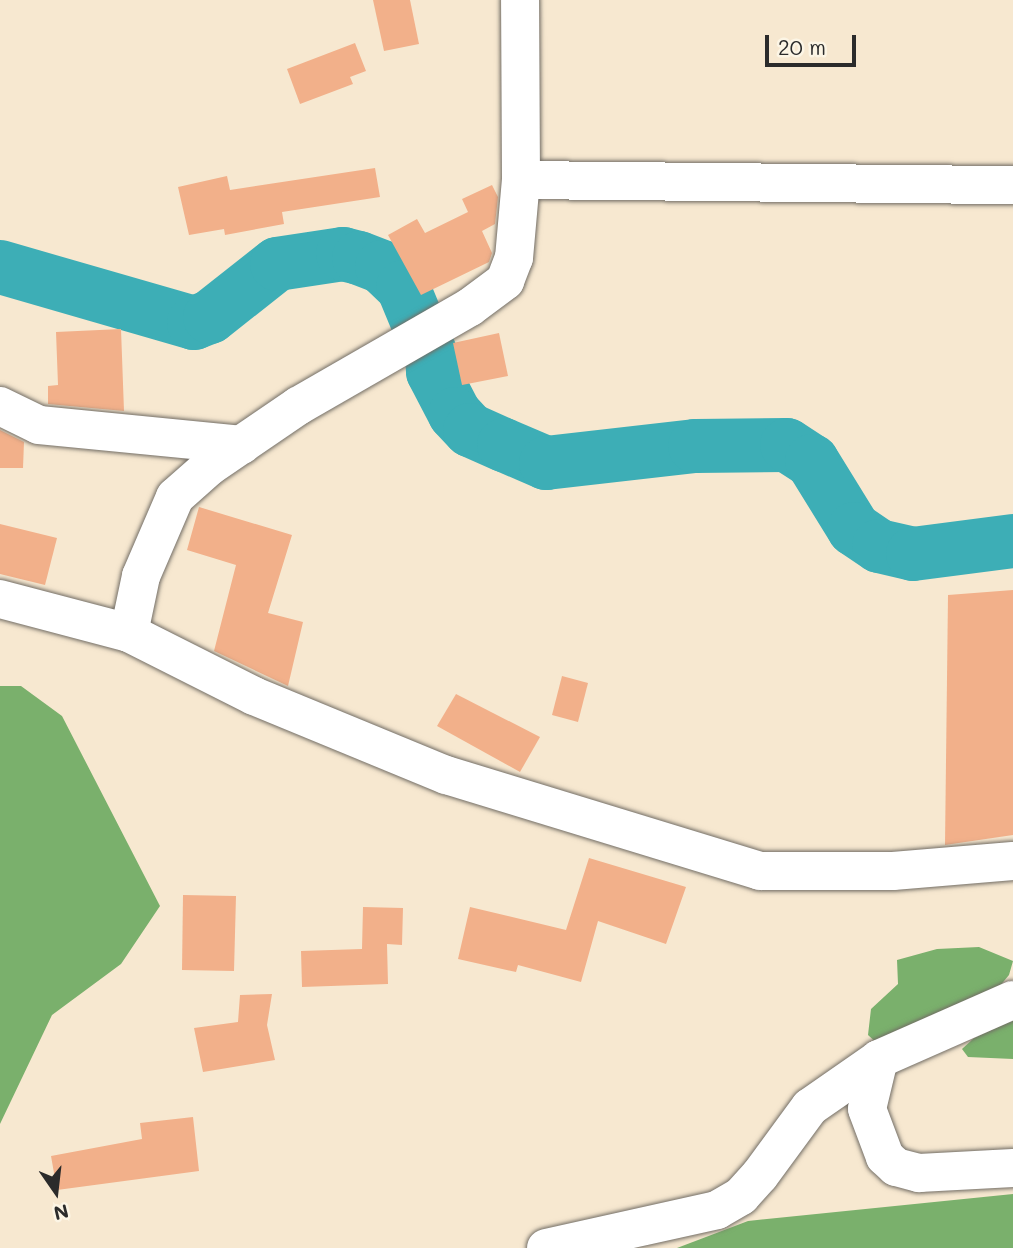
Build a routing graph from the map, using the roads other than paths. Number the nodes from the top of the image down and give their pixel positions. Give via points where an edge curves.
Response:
1 (520, 0) edge
2 (521, 180) junction
3 (1013, 185) edge
4 (0, 406) edge
5 (242, 445) junction
6 (0, 599) edge
7 (129, 633) junction
8 (1013, 861) edge
9 (1013, 1000) edge
10 (879, 1059) junction
11 (1013, 1168) edge
12 (546, 1248) edge

1 - 2 street
2 - 3 street
2 - 5 street via 514,258 505,281 470,307 298,406
4 - 5 street via 39,425
5 - 7 street via 175,497 141,576
6 - 7 street
7 - 8 street via 254,696 446,775 760,871 893,872
9 - 10 street
10 - 11 street via 867,1109 885,1157 896,1167 919,1173
10 - 12 street via 810,1107 760,1175 741,1196 717,1210

